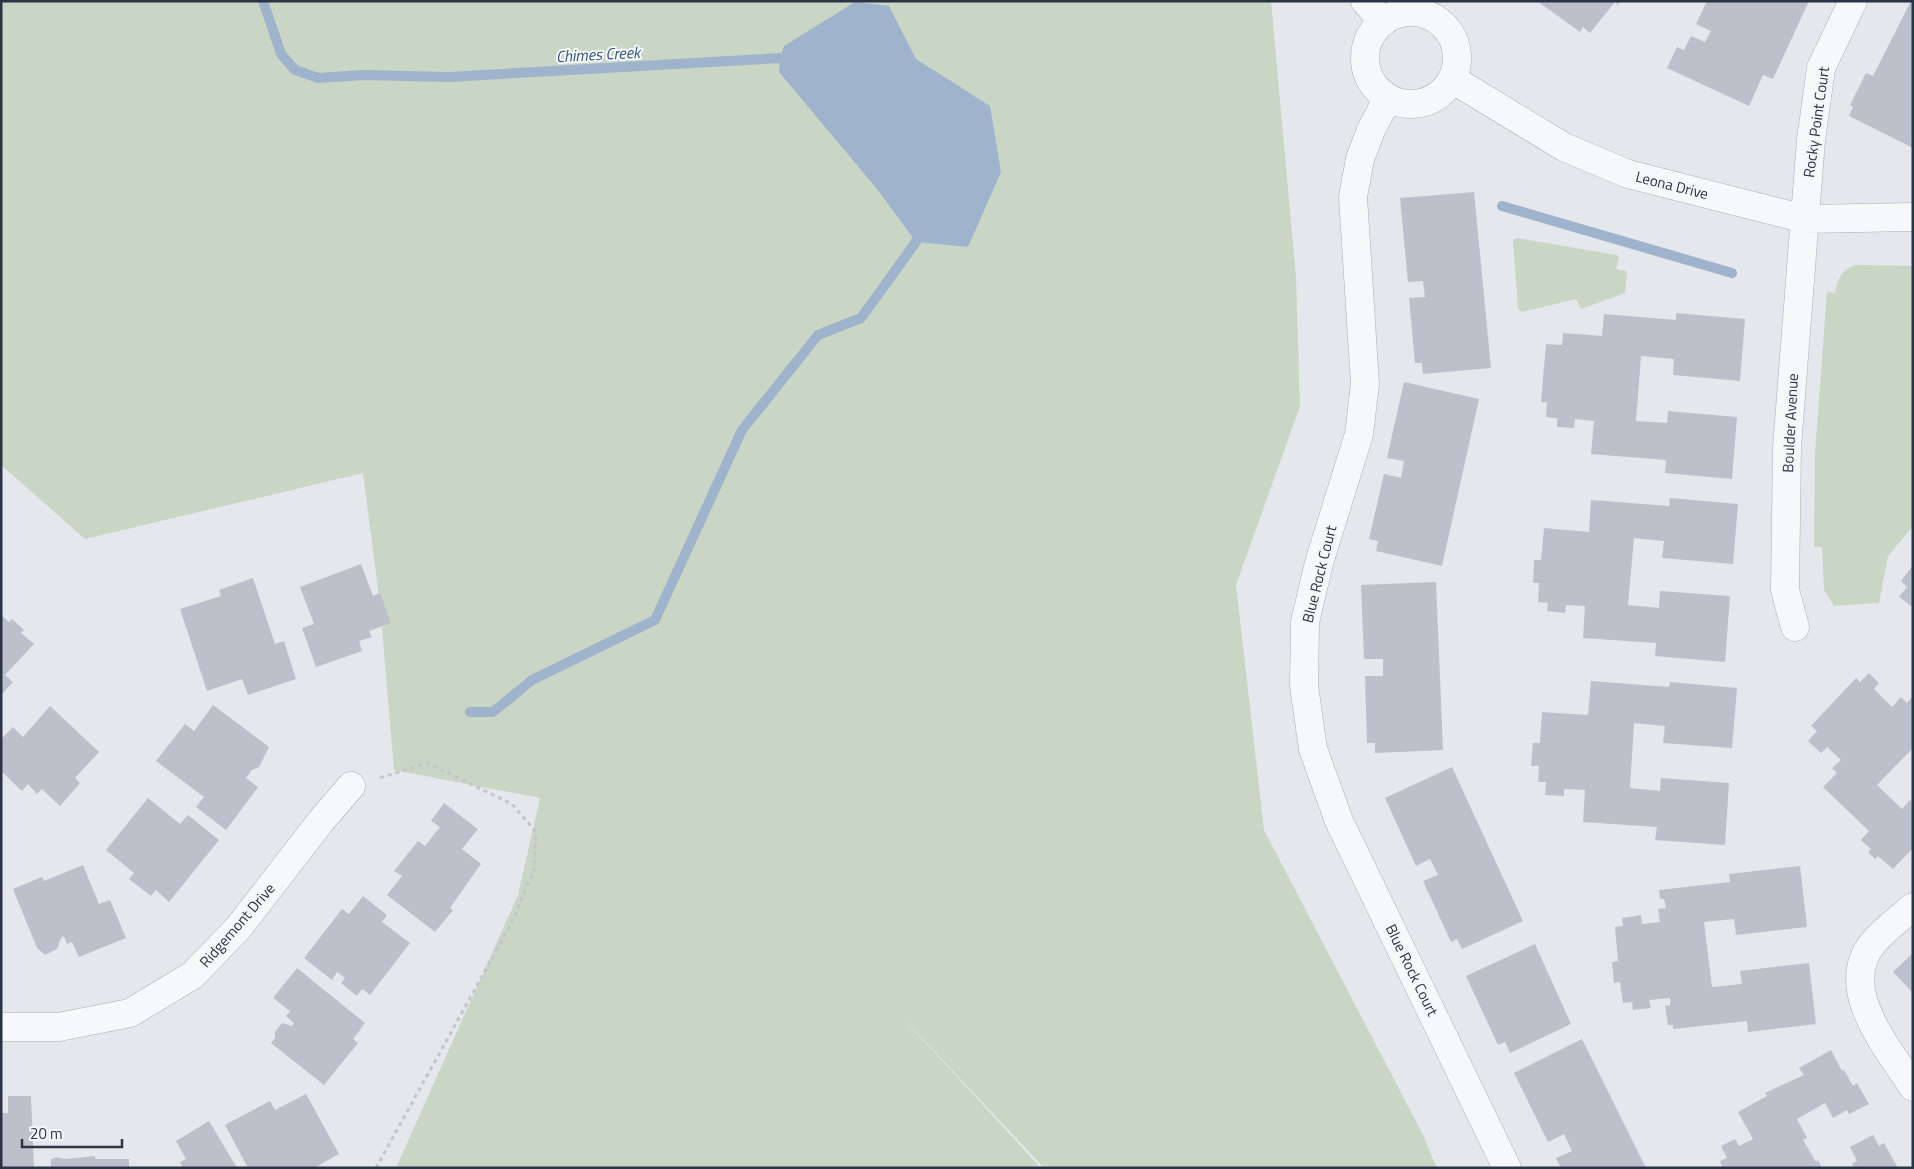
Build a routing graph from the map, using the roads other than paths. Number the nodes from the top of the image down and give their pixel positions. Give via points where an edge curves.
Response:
1 (1365, 1) edge
2 (1853, 1) edge
3 (1438, 10) edge
4 (1382, 22) junction
5 (1452, 79) junction
6 (1388, 98) junction
7 (1913, 217) edge
8 (1805, 219) junction
9 (1796, 626) dead end
10 (351, 786) road end
11 (1913, 907) edge
12 (1, 1027) edge
13 (1913, 1087) edge
14 (1507, 1168) edge

1 - 4 street
2 - 8 street, Rocky Point Court via 1821,68
3 - 4 street via 1392,16
3 - 5 street via 1455,45 1457,60
4 - 6 street via 1370,37 1365,57 1374,85
5 - 6 street via 1439,95 1429,101 1408,104
5 - 8 street, Leona Drive via 1564,147 1628,174
6 - 14 street, Blue Rock Court via 1360,159 1353,197 1365,384 1359,434 1319,563 1305,622 1304,686 1313,749 1339,821
7 - 8 street, Leona Drive
8 - 9 street, Boulder Avenue via 1787,447 1785,590
10 - 12 street, Ridgemont Drive via 239,927 193,975 130,1013 59,1027
11 - 13 street via 1872,944 1859,974 1865,1012

